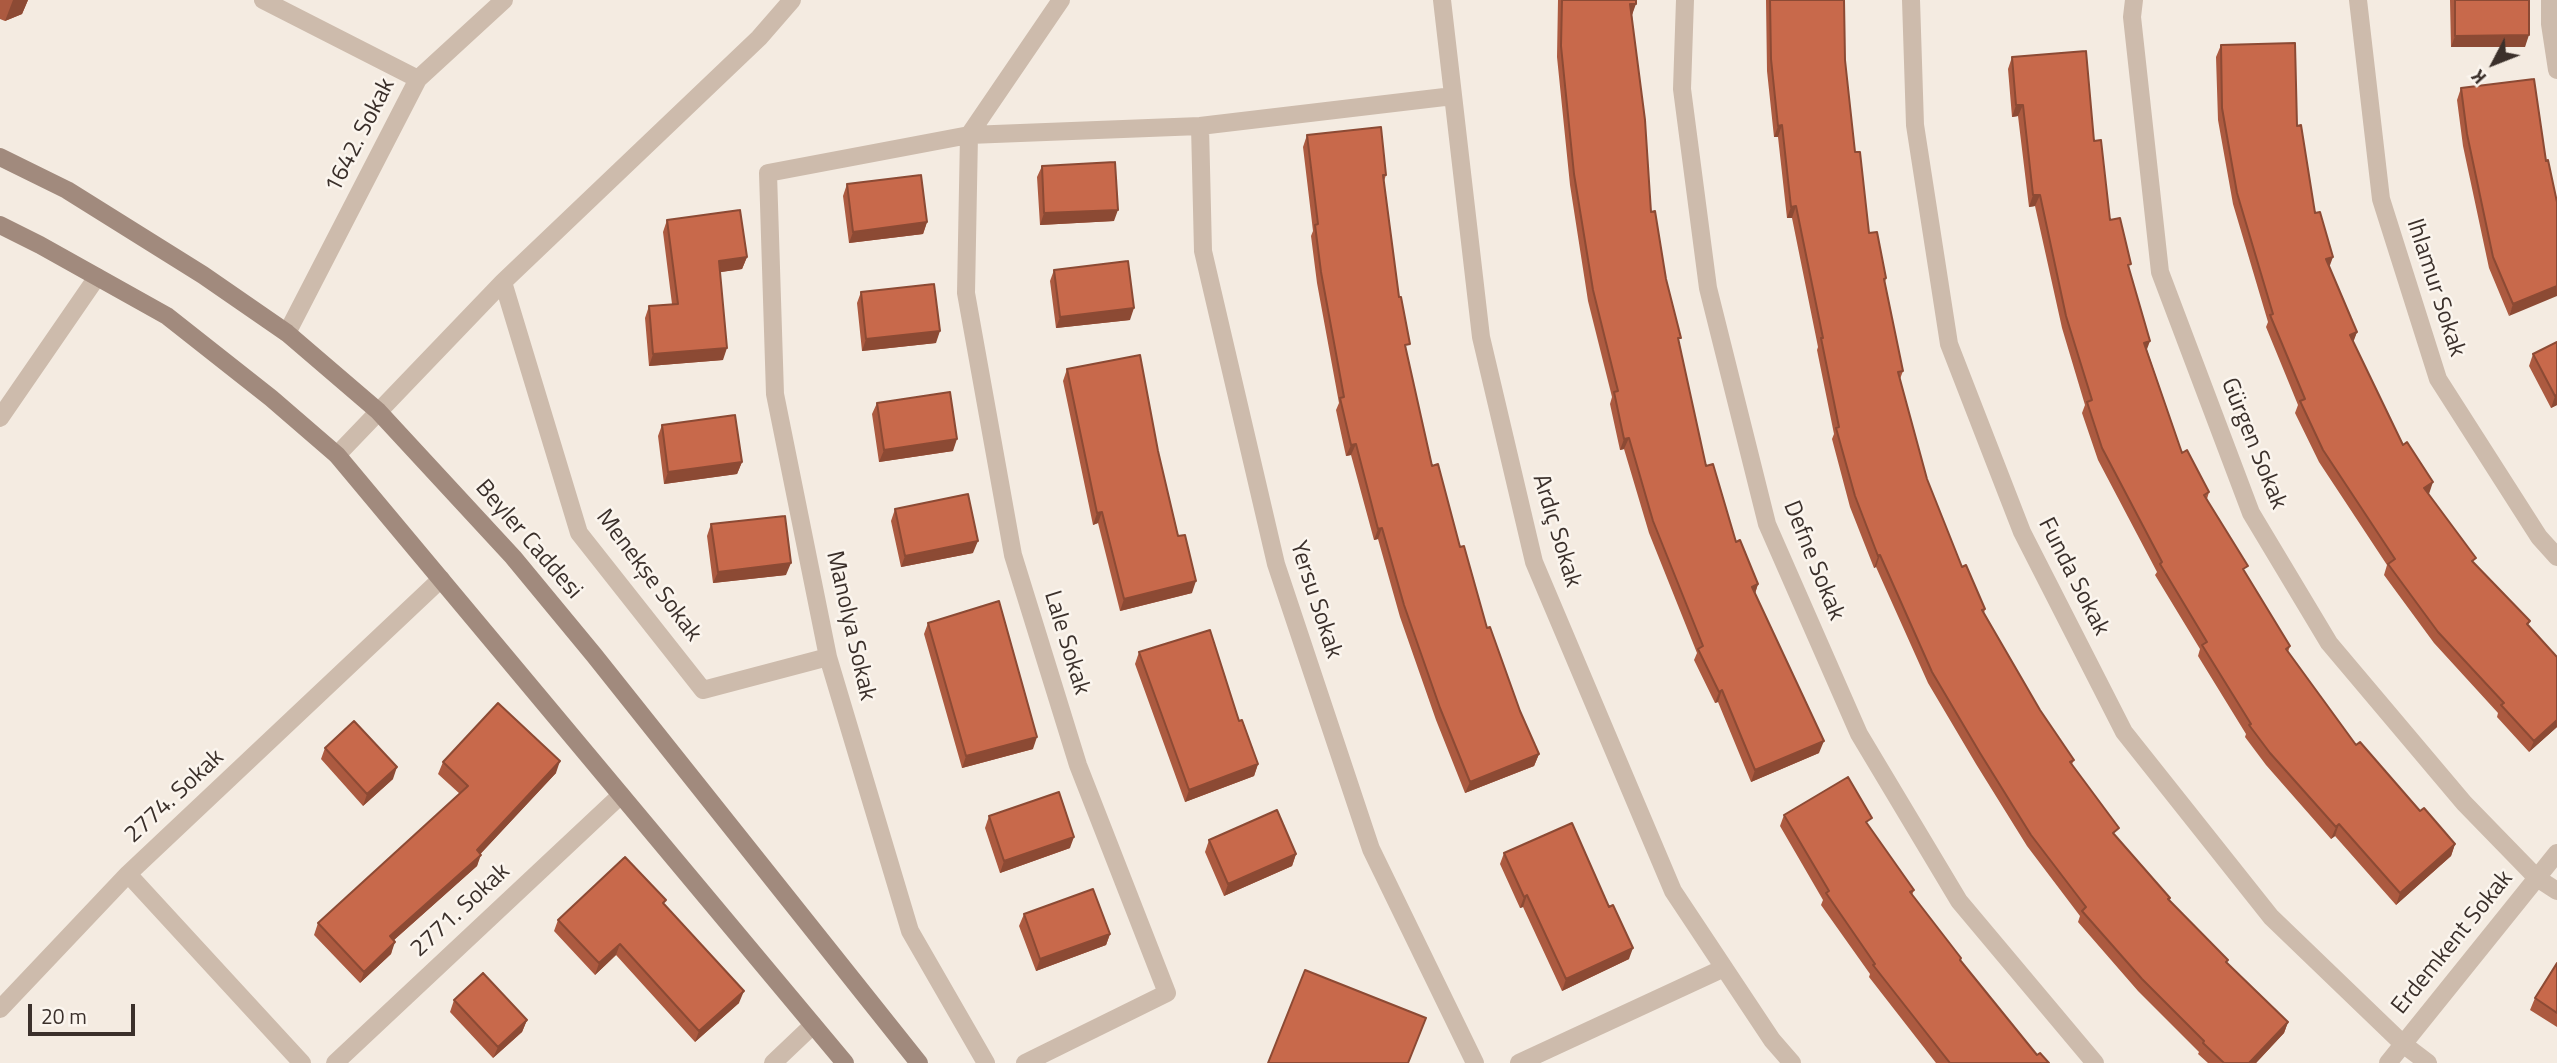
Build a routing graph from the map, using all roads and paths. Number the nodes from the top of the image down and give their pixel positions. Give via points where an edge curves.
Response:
1 (263, 0) edge
2 (504, 0) edge
3 (792, 0) edge
4 (1060, 0) edge
5 (1442, 0) edge
6 (1685, 0) edge
7 (1911, 0) edge
8 (2134, 0) edge
9 (2358, 0) edge
10 (2550, 0) edge
11 (2557, 69) edge
12 (418, 79) junction
13 (1453, 96) junction
14 (1200, 125) junction
15 (968, 135) junction
16 (0, 158) edge
17 (0, 225) edge
18 (97, 277) junction
19 (503, 282) junction
20 (287, 333) junction
21 (377, 411) junction
22 (0, 418) edge
23 (337, 455) junction
24 (2557, 557) edge
25 (441, 579) junction
26 (828, 657) junction
27 (621, 794) junction
28 (2557, 853) edge
29 (128, 874) junction
30 (2537, 878) junction
31 (2557, 891) edge
32 (1724, 968) junction
33 (0, 1009) edge
34 (813, 1025) junction
35 (2403, 1044) junction
36 (302, 1063) edge
37 (335, 1063) edge
38 (773, 1063) edge
39 (845, 1063) edge
40 (919, 1063) edge
41 (986, 1063) edge
42 (1025, 1063) edge
43 (1475, 1063) edge
44 (1519, 1063) edge
45 (1792, 1063) edge
46 (2095, 1063) edge
47 (2388, 1063) edge
48 (2428, 1063) edge

1 - 12 street, 1642. Sokak
2 - 12 street
3 - 19 street via 759,38
4 - 15 street
5 - 13 street, Ardıç Sokak
6 - 46 street, Defne Sokak via 1682,89 1708,288 1768,524 1859,734 1959,901
7 - 35 street, Funda Sokak via 1915,125 1949,344 2022,532 2124,732 2271,917
8 - 30 street, Gürgen Sokak via 2132,17 2160,272 2251,513 2329,643 2465,803
9 - 24 street, Ihlamur Sokak via 2381,199 2438,379 2539,537
10 - 11 street
12 - 20 street, 1642. Sokak
13 - 14 street
13 - 32 street, Ardıç Sokak via 1481,337 1534,562 1674,891
14 - 15 street
14 - 43 street, Yersu Sokak via 1203,251 1276,564 1371,849
15 - 26 street, Manolya Sokak via 768,173 775,394
15 - 42 street, Lale Sokak via 966,293 1013,555 1078,765 1167,993
16 - 20 main road, Beyler Caddesi via 67,190
17 - 18 main road
18 - 22 street
18 - 23 main road via 167,316
19 - 21 street
19 - 26 street, Menekşe Sokak via 579,533 703,690
20 - 21 main road, Beyler Caddesi
21 - 23 street
21 - 40 main road, Beyler Caddesi via 578,635
23 - 25 main road
25 - 27 main road
25 - 29 street, 2774. Sokak
26 - 41 street, Manolya Sokak via 910,930
27 - 34 main road
27 - 37 street, 2771. Sokak
28 - 30 street, Erdemkent Sokak
29 - 33 street
29 - 36 street, 2774. Sokak
30 - 31 street, Gürgen Sokak
30 - 35 street, Erdemkent Sokak
32 - 44 street
32 - 45 street, Ardıç Sokak
34 - 38 street
34 - 39 main road
35 - 47 street, Erdemkent Sokak
35 - 48 street, Funda Sokak

